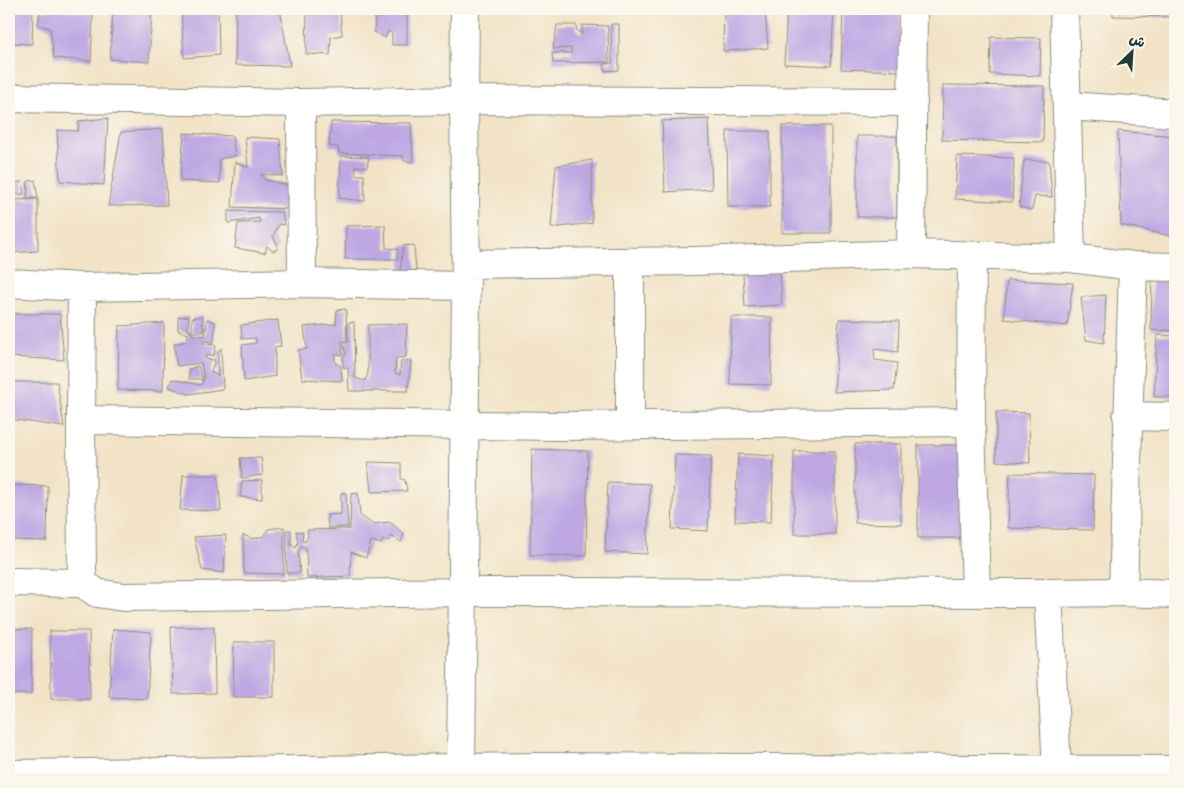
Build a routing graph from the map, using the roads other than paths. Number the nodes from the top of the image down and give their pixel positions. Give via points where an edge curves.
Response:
1 (465, 9) edge
2 (913, 9) edge
3 (1064, 9) edge
4 (9, 98) edge
5 (464, 100) junction
6 (913, 102) junction
7 (301, 103) junction
8 (1067, 106) junction
9 (1175, 113) edge
10 (911, 254) junction
11 (972, 256) junction
12 (1071, 258) junction
13 (630, 262) junction
14 (1133, 266) junction
15 (1175, 267) edge
16 (466, 275) junction
17 (9, 283) edge
18 (302, 283) junction
19 (82, 287) junction
20 (1127, 416) junction
21 (1175, 417) edge
22 (81, 420) junction
23 (971, 422) junction
24 (464, 424) junction
25 (630, 425) junction
26 (9, 582) edge
27 (82, 583) junction
28 (464, 592) junction
29 (1123, 592) junction
30 (976, 593) junction
31 (1048, 593) junction
32 (1175, 594) edge
33 (461, 768) junction
34 (1057, 770) junction
35 (1175, 770) edge
36 (540, 773) edge
37 (9, 774) edge
38 (955, 774) edge
39 (140, 776) edge

1 - 5 street
2 - 6 street
3 - 8 street
4 - 7 street
5 - 6 street
5 - 7 street
5 - 16 street
6 - 10 street
7 - 18 street
8 - 9 street
8 - 12 street
10 - 11 street
10 - 13 street
11 - 12 street
11 - 23 street
12 - 14 street
13 - 16 street
13 - 25 street
14 - 15 street
14 - 20 street
16 - 18 street
16 - 24 street
17 - 19 street
18 - 19 street
19 - 22 street
20 - 21 street
20 - 29 street
22 - 24 street
22 - 27 street
23 - 25 street
23 - 30 street
24 - 25 street
24 - 28 street
26 - 27 street
27 - 28 street via 97,593 123,597
28 - 30 street
28 - 33 street
29 - 31 street
29 - 32 street
30 - 31 street
31 - 34 street
33 - 36 street
33 - 39 street
34 - 35 street
34 - 38 street
36 - 38 street
37 - 39 street

